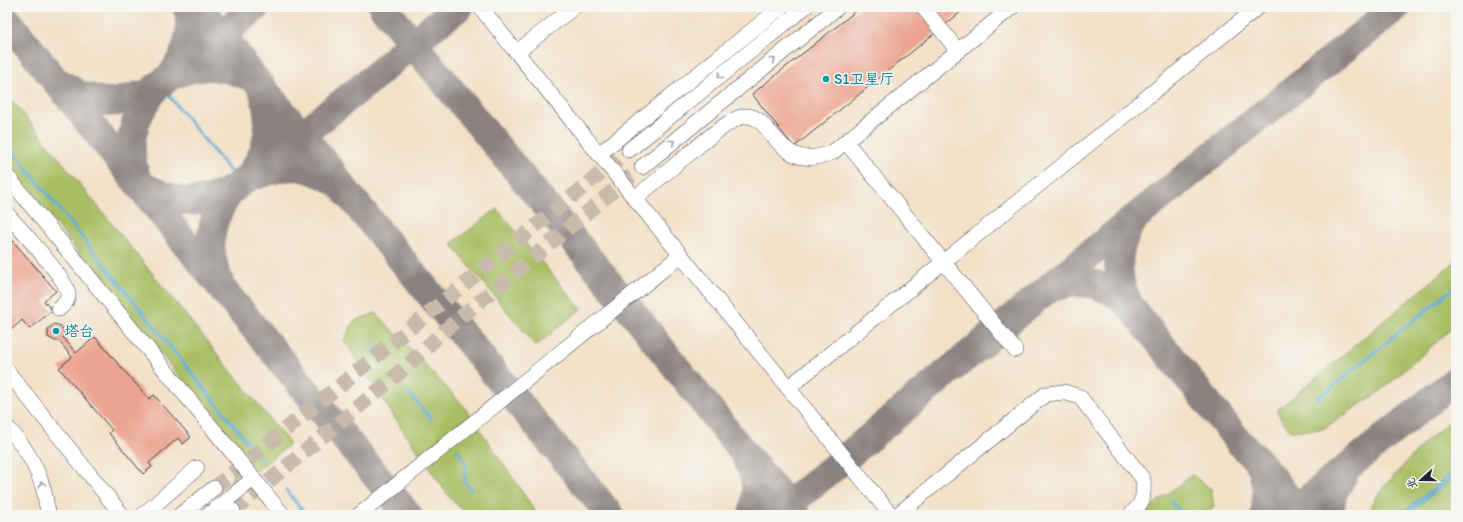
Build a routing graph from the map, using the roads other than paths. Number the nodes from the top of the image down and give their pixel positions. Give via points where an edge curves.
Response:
1 (480, 7) edge
2 (574, 7) edge
3 (780, 7) edge
4 (805, 7) edge
5 (838, 7) edge
6 (923, 7) edge
7 (1012, 7) edge
8 (1258, 7) edge
9 (958, 51) junction
10 (517, 52) junction
11 (846, 142) junction
12 (629, 150) tunnel mouth
13 (599, 154) junction
14 (642, 167) tunnel mouth
15 (7, 176) edge
16 (635, 198) junction
17 (7, 214) edge
18 (681, 255) junction
19 (944, 262) junction
20 (59, 309) dead end
21 (1016, 350) dead end
22 (7, 371) edge
23 (788, 388) junction
24 (7, 427) edge
25 (197, 468) dead end
26 (253, 479) junction
27 (214, 488) tunnel mouth
28 (49, 515) edge
29 (122, 515) edge
30 (143, 515) edge
31 (180, 515) edge
32 (208, 515) edge
33 (283, 515) edge
34 (359, 515) edge
35 (891, 515) edge
36 (897, 515) edge
37 (1130, 515) edge

1 - 10 lane
2 - 10 lane
3 - 13 lane
4 -> 12 lane
14 -> 5 lane
6 - 9 lane
7 - 9 lane
8 - 19 lane
9 - 11 lane
10 - 13 lane
11 - 16 lane via 824,156 801,157 779,144 761,122 750,116 743,116 720,130
11 - 19 lane
13 - 16 lane
15 - 26 lane
16 - 18 lane
17 - 20 lane via 66,288 67,301
18 - 23 lane
18 - 34 lane
19 - 21 lane
19 - 23 lane
22 - 29 lane
23 - 35 lane
28 -> 24 lane via 37,470 30,456
25 - 30 lane
26 - 32 lane
26 - 33 lane
27 - 31 lane
36 - 37 lane via 1046,394 1064,392 1080,397 1143,479 1144,495 1139,507

